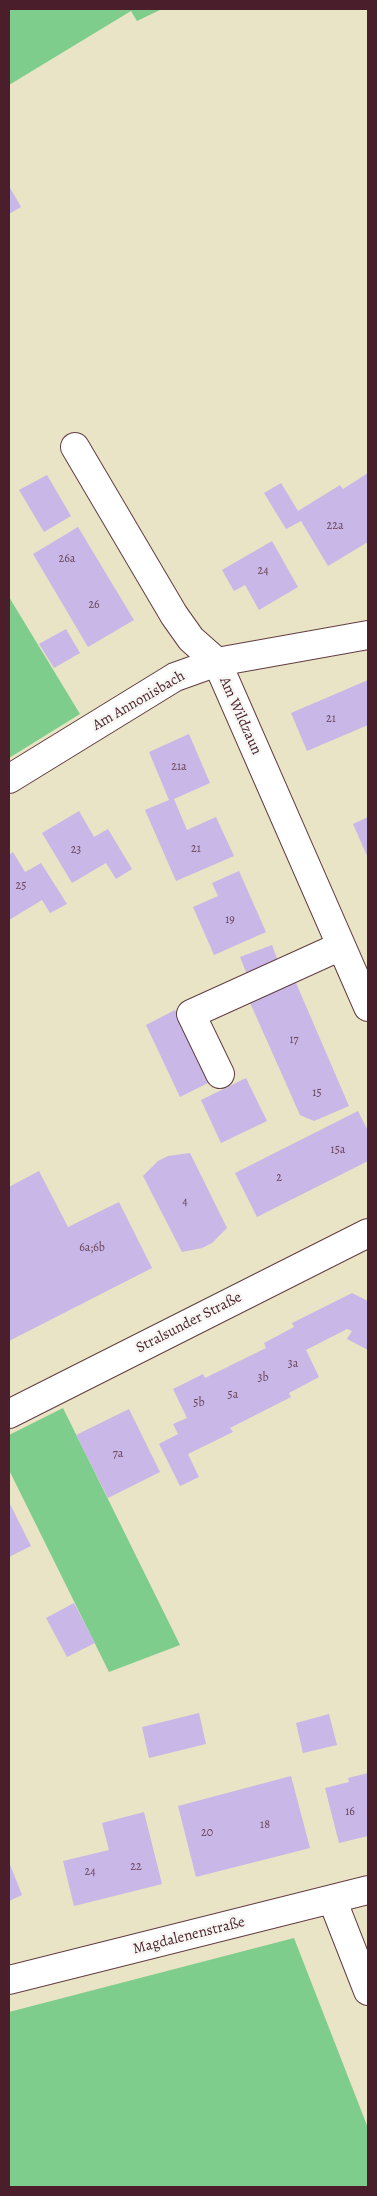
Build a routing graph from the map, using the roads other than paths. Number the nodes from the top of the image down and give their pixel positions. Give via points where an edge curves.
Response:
1 (75, 447) dead end
2 (368, 635) edge
3 (216, 662) junction
4 (9, 779) edge
5 (341, 946) junction
6 (368, 1007) edge
7 (220, 1074) dead end
8 (368, 1233) edge
9 (9, 1414) edge
10 (368, 1890) edge
11 (332, 1899) junction
12 (9, 1980) edge
13 (368, 1991) edge

1 - 3 street, Am Wildzaun via 174,615 191,639
2 - 3 street, Am Annonisbach
3 - 4 street, Am Annonisbach via 175,677
3 - 5 street, Am Wildzaun
5 - 6 street, Am Wildzaun
5 - 7 street via 191,1014
8 - 9 street, Stralsunder Straße
10 - 11 street, Magdalenenstraße
11 - 12 street, Magdalenenstraße
11 - 13 street

